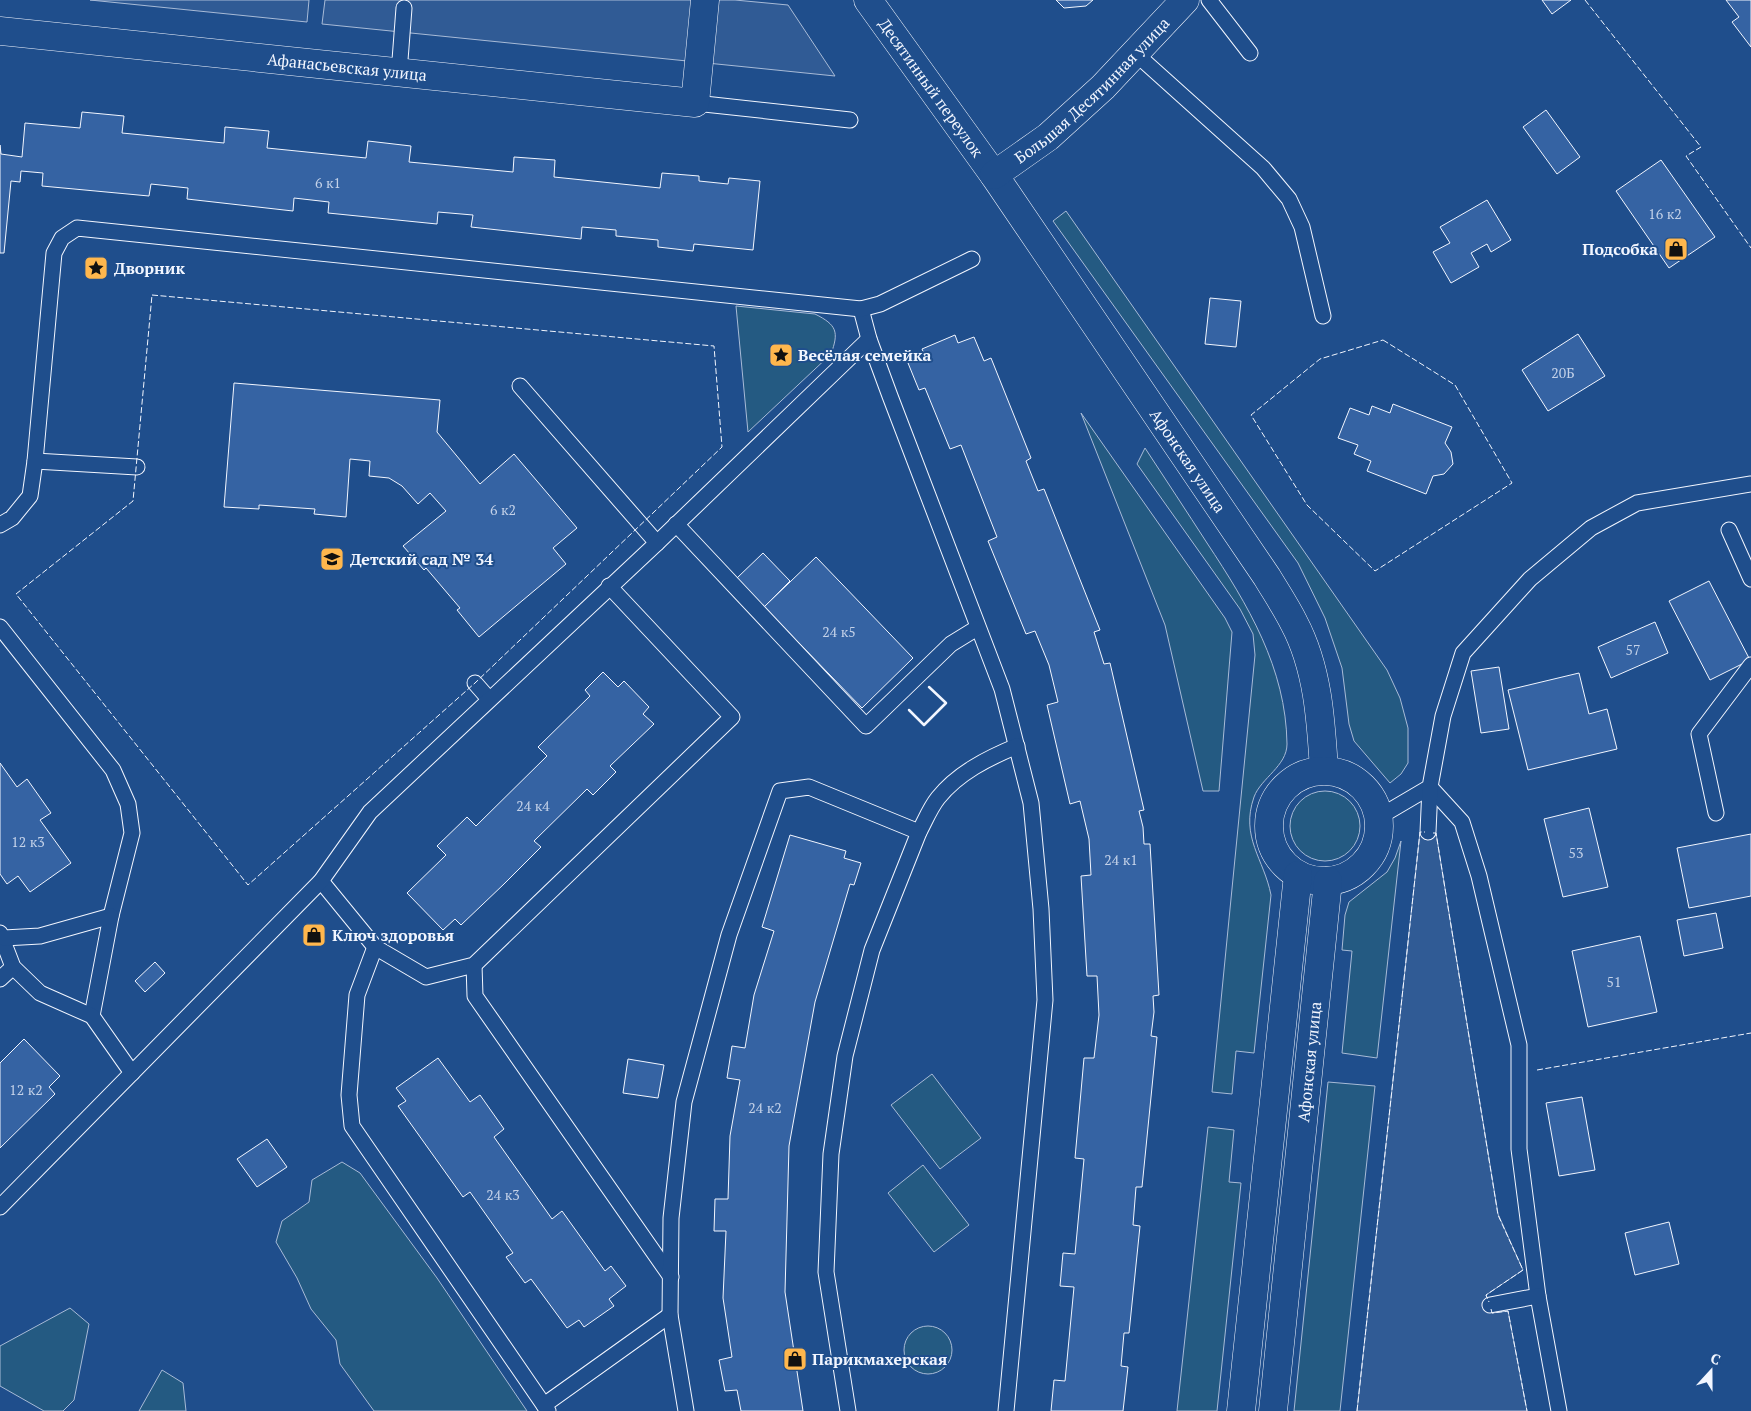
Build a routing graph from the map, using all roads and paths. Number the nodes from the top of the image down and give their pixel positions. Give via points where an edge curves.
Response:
1 (705, 0) edge
2 (868, 0) edge
3 (1185, 0) edge
4 (1209, 0) edge
5 (404, 8) dead end
6 (0, 31) edge
7 (1135, 53) junction
8 (1250, 53) dead end
9 (399, 73) junction
10 (695, 103) junction
11 (850, 120) dead end
12 (994, 175) junction
13 (972, 258) dead end
14 (861, 309) junction
15 (1324, 316) dead end
16 (869, 339) junction
17 (520, 386) dead end
18 (35, 462) junction
19 (136, 467) dead end
20 (1751, 484) edge
21 (676, 524) junction
22 (0, 525) edge
23 (1729, 530) dead end
24 (657, 542) junction
25 (1751, 579) edge
26 (609, 586) junction
27 (0, 627) edge
28 (977, 628) junction
29 (1751, 665) edge
30 (475, 683) dead end
31 (489, 699) junction
32 (1017, 746) junction
33 (1324, 770) junction
34 (1430, 787) junction
35 (1716, 813) dead end
36 (1379, 817) junction
37 (919, 832) junction
38 (1428, 832) dead end
39 (1298, 874) junction
40 (320, 881) junction
41 (1328, 881) junction
42 (111, 916) junction
43 (2, 935) edge
44 (375, 947) junction
45 (474, 965) junction
46 (13, 967) junction
47 (0, 979) edge
48 (92, 1016) junction
49 (132, 1073) junction
50 (0, 1207) edge
51 (672, 1277) junction
52 (1538, 1296) junction
53 (1490, 1305) dead end
54 (670, 1314) junction
55 (546, 1408) edge
56 (686, 1411) edge
57 (848, 1411) edge
58 (1006, 1411) edge
59 (1241, 1411) edge
60 (1273, 1411) edge
61 (1559, 1411) edge

1 - 10 street
2 - 12 street, Десятинный переулок
3 - 7 street, Большая Десятинная улица
4 - 8 lane
5 - 9 lane
6 - 9 street, Афанасьевская улица
7 - 12 street, Большая Десятинная улица via 1048,137
7 - 15 lane via 1263,168 1288,198 1302,227
9 - 10 street, Афанасьевская улица
10 - 11 lane
12 - 33 street, Афонская улица via 1267,577 1295,625 1311,668 1321,719
13 - 14 lane via 880,304
14 - 16 lane
14 - 18 lane via 77,228 62,238 54,253
16 - 21 lane
16 - 28 lane
17 - 24 lane
18 - 19 lane
18 - 22 lane via 30,496 12,518
20 - 34 lane via 1637,503 1592,528 1530,579 1463,653 1442,716
21 - 24 lane
21 - 28 lane via 866,726 951,644
23 - 25 lane
24 - 26 lane
26 - 31 lane
26 - 45 lane via 732,717
27 - 42 lane via 113,770 128,804 132,833
28 - 32 lane via 1002,689
29 - 35 lane via 1699,734
30 - 31 lane
31 - 40 lane via 370,812
32 - 37 lane via 988,758 962,775 938,798
32 - 58 lane via 1031,803 1045,1000
33 - 36 street via 1343,774 1360,783 1373,798
33 - 39 street via 1306,773 1290,782 1278,795 1270,812 1269,830 1274,848 1283,863
34 - 36 lane
34 - 38 lane
34 - 52 lane via 1462,822 1479,876 1519,1045 1519,1149
36 - 41 street via 1379,836 1373,853 1362,867 1346,877
37 - 51 lane via 809,787 780,791 729,935 684,1102 670,1218
37 - 57 lane via 872,950 845,1056 832,1154 826,1272
39 - 41 street via 1312,880
39 - 59 street, Афонская улица
40 - 44 lane
40 - 49 lane
41 - 60 street, Афонская улица
42 - 43 lane via 40,936
42 - 48 lane
43 - 46 lane
44 - 45 lane via 426,977
44 - 55 lane via 357,995 349,1095 352,1126
45 - 51 lane via 475,996
46 - 47 lane
46 - 48 lane via 40,993
48 - 49 lane
49 - 50 lane
51 - 54 lane
52 - 53 lane
52 - 61 lane
54 - 55 lane
54 - 56 lane

